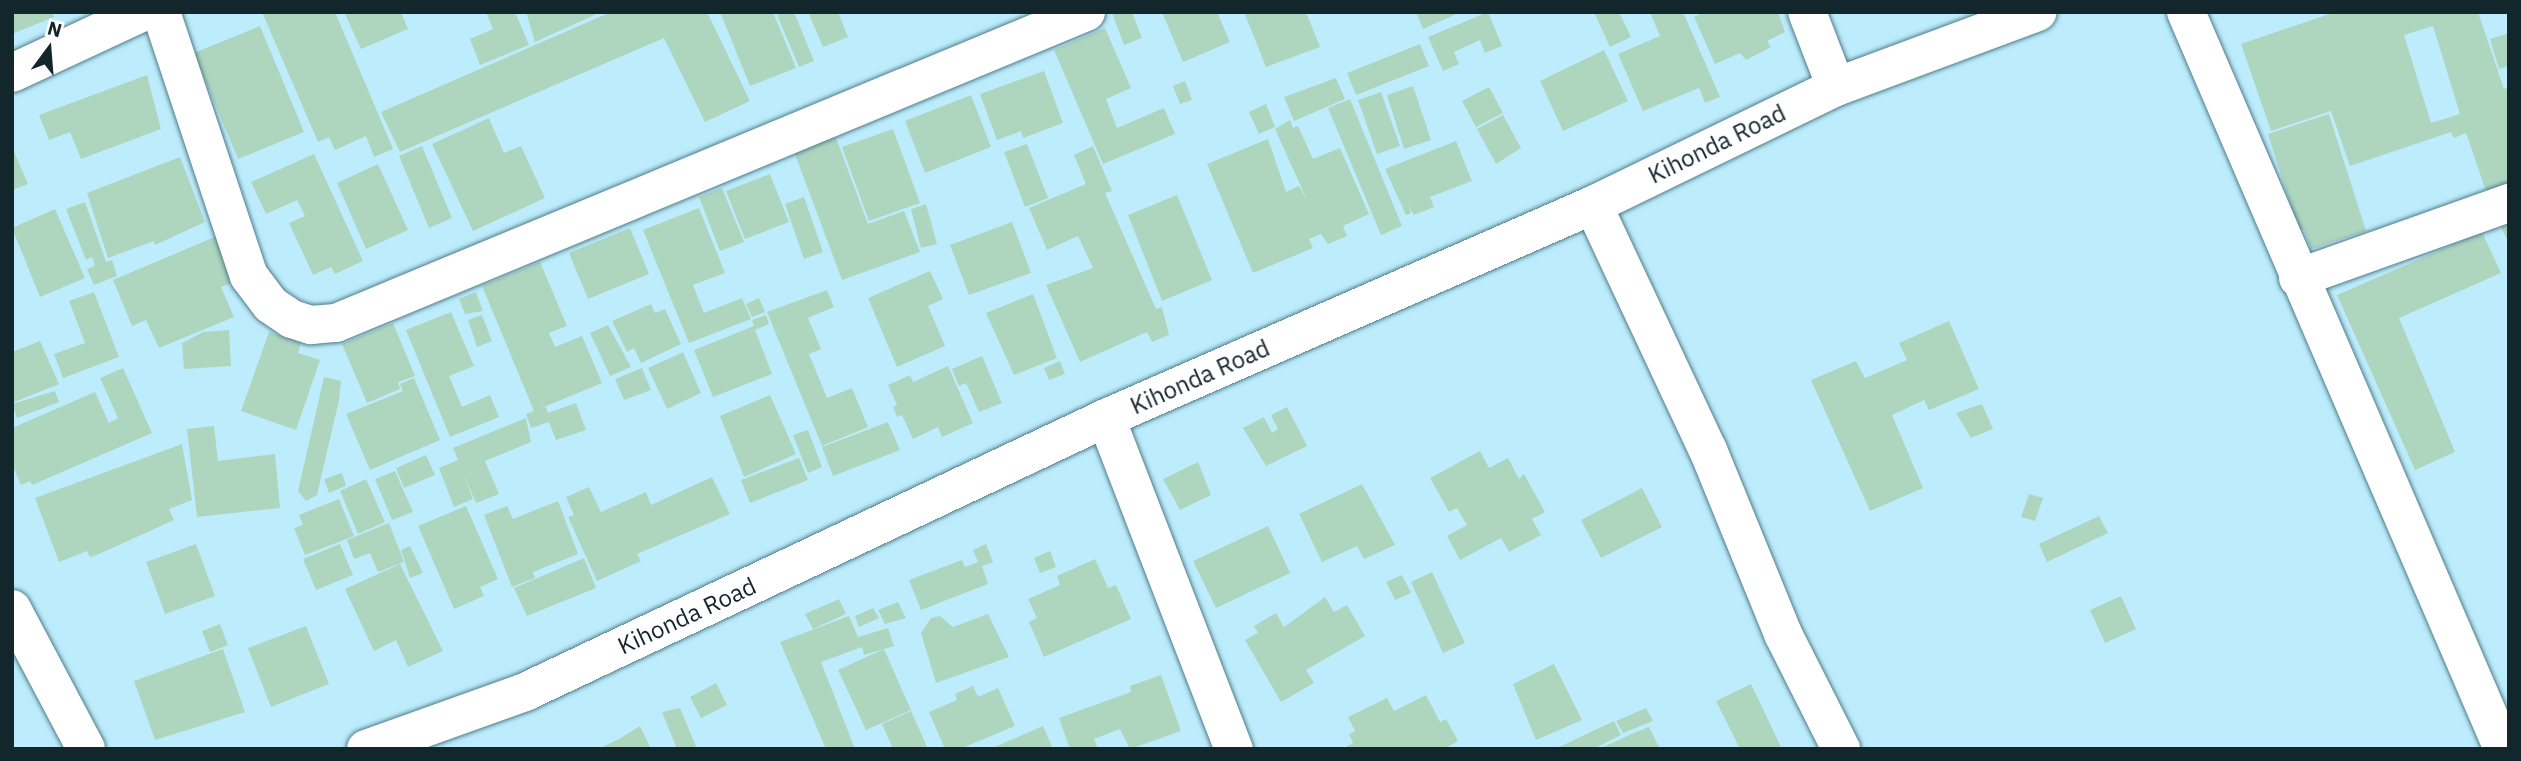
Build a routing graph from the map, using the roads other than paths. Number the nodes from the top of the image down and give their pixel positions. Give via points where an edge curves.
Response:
1 (143, 12) edge
2 (161, 12) edge
3 (1086, 12) edge
4 (1807, 12) edge
5 (2038, 12) edge
6 (2186, 12) edge
7 (12, 73) edge
8 (1836, 87) junction
9 (2509, 203) edge
10 (1593, 205) junction
11 (2298, 278) junction
12 (1106, 418) junction
13 (12, 609) edge
14 (86, 749) edge
15 (366, 749) edge
16 (1234, 749) edge
17 (1841, 749) edge
18 (2502, 749) edge

1 - 7 street
2 - 3 street via 248,276 271,304 292,319 311,325 336,323
4 - 8 street
5 - 8 street, Kihonda Road
6 - 11 street
8 - 10 street, Kihonda Road
9 - 11 street
10 - 12 street, Kihonda Road
10 - 17 street via 1708,450 1783,634
11 - 18 street
12 - 15 street, Kihonda Road via 525,692
12 - 16 street
13 - 14 street

